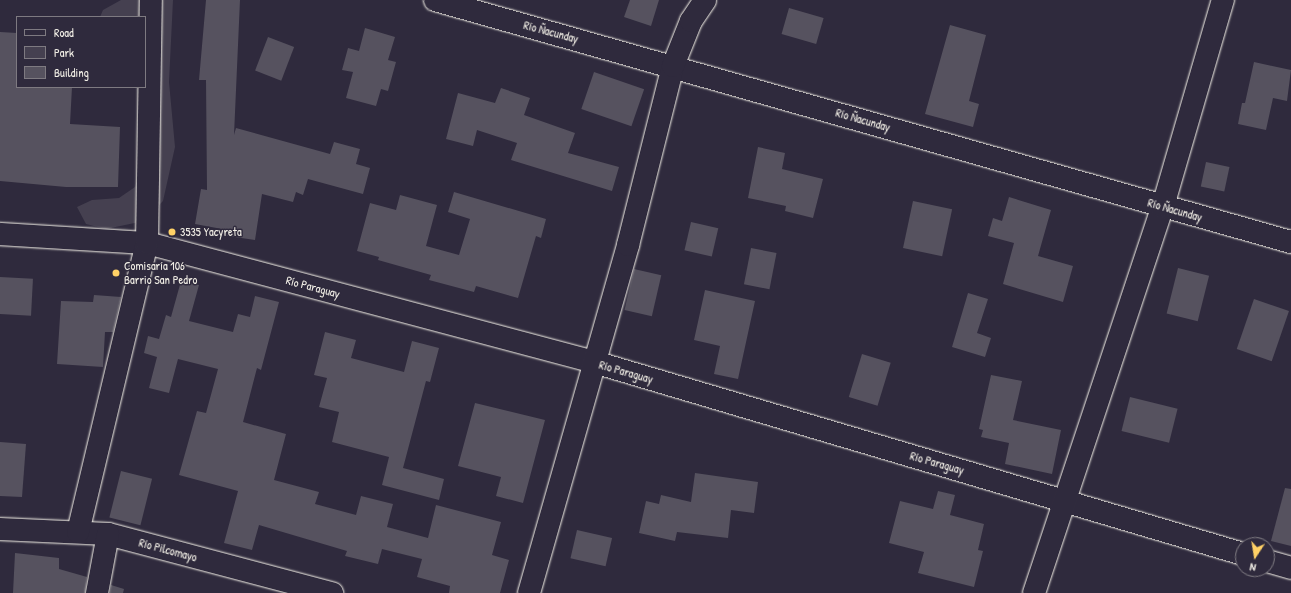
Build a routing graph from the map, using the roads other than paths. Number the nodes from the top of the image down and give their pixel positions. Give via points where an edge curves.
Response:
1 (152, 0) edge
2 (435, 0) edge
3 (705, 0) edge
4 (1223, 0) edge
5 (673, 66) junction
6 (1163, 206) junction
7 (0, 234) edge
8 (1291, 242) edge
9 (147, 243) junction
10 (594, 362) junction
11 (1064, 500) junction
12 (0, 529) edge
13 (78, 532) junction
14 (108, 534) junction
15 (1235, 552) edge
16 (1275, 563) edge
17 (1291, 568) edge
18 (96, 593) edge
19 (332, 593) edge
20 (529, 593) edge
21 (1034, 593) edge

1 - 9 street
2 - 5 street, Río Ñacunday
3 - 5 street via 691,21
4 - 6 street
5 - 6 street, Río Ñacunday
5 - 10 street via 628,245
6 - 8 street, Río Ñacunday
6 - 11 street
7 - 9 street, Río Paraguay
9 - 10 street, Río Paraguay
9 - 13 street
10 - 11 street, Río Paraguay
10 - 20 street
11 - 15 street, Río Paraguay
11 - 21 street
12 - 13 street, Río Pilcomayo
13 - 14 street, Río Pilcomayo
14 - 18 street
14 - 19 street, Río Pilcomayo
16 - 17 street

